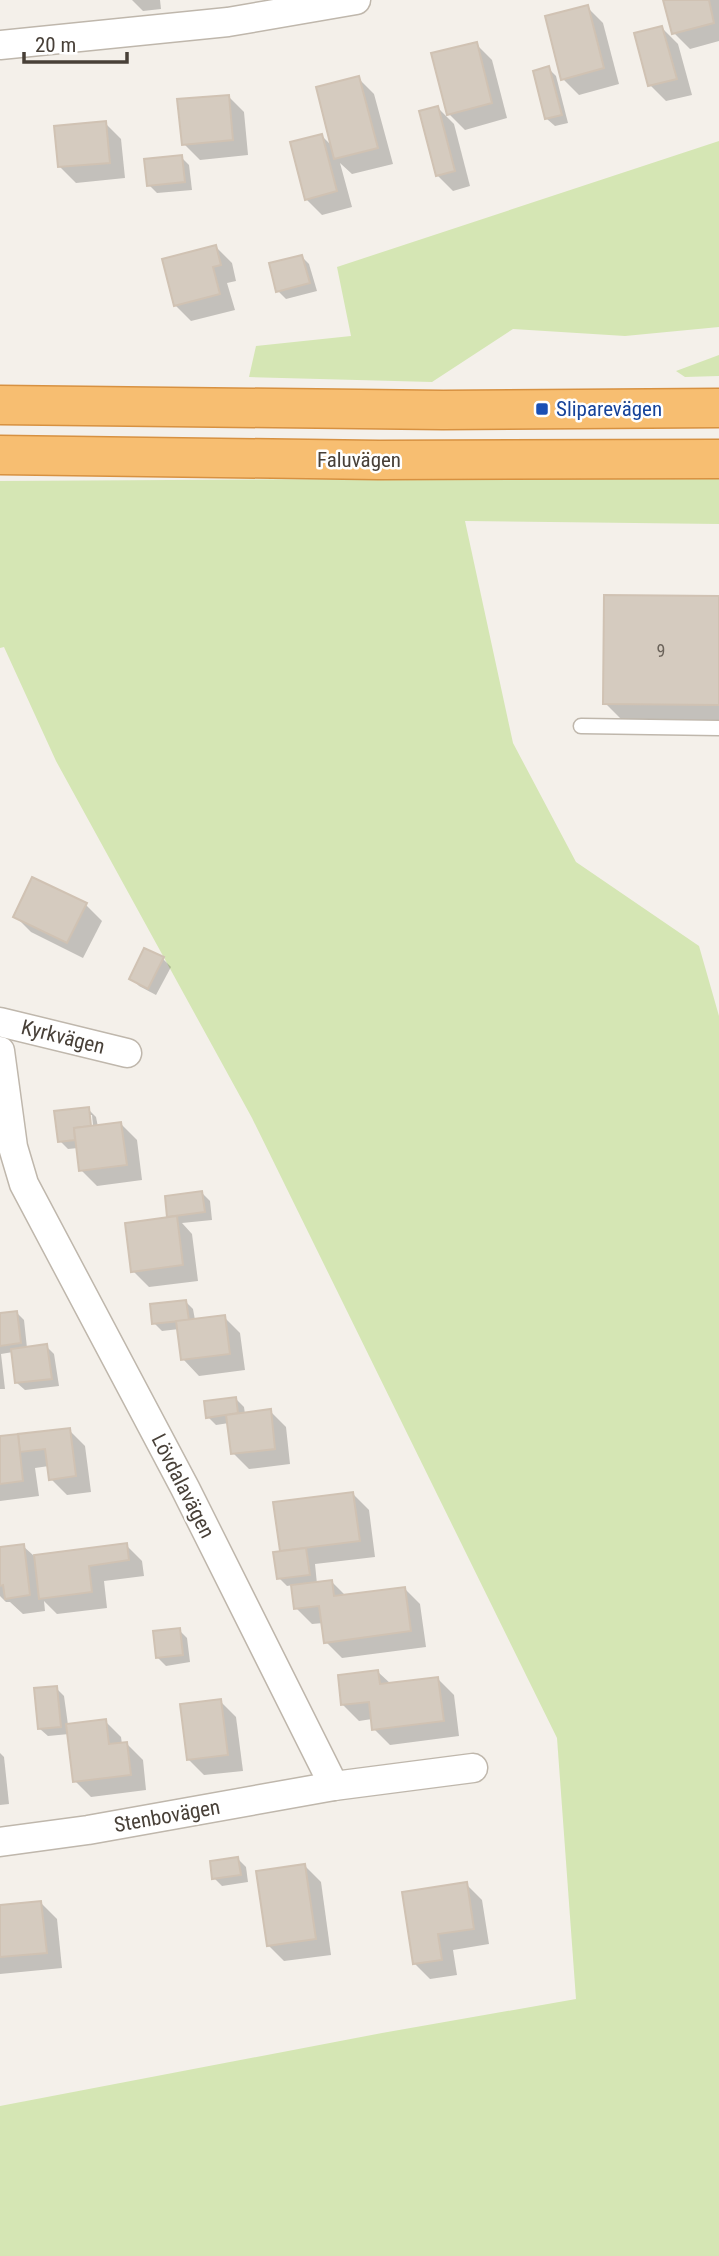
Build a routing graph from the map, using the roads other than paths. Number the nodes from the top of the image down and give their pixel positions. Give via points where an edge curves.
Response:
1 (356, 0) edge
2 (226, 11) edge
3 (0, 45) edge
4 (0, 405) edge
5 (719, 408) edge
6 (0, 455) edge
7 (719, 458) edge
8 (582, 726) dead end
9 (719, 728) edge
10 (0, 1022) edge
11 (0, 1051) edge
12 (127, 1052) dead end
13 (473, 1768) dead end
14 (334, 1786) junction
15 (0, 1842) edge

1 - 2 street
2 - 3 street
4 - 5 highway
6 - 7 highway, Faluvägen
8 - 9 lane
10 - 12 street, Kyrkvägen
11 - 14 street, Lövdalavägen via 13,1147 24,1184 185,1488
13 - 14 street
14 - 15 street, Stenbovägen

